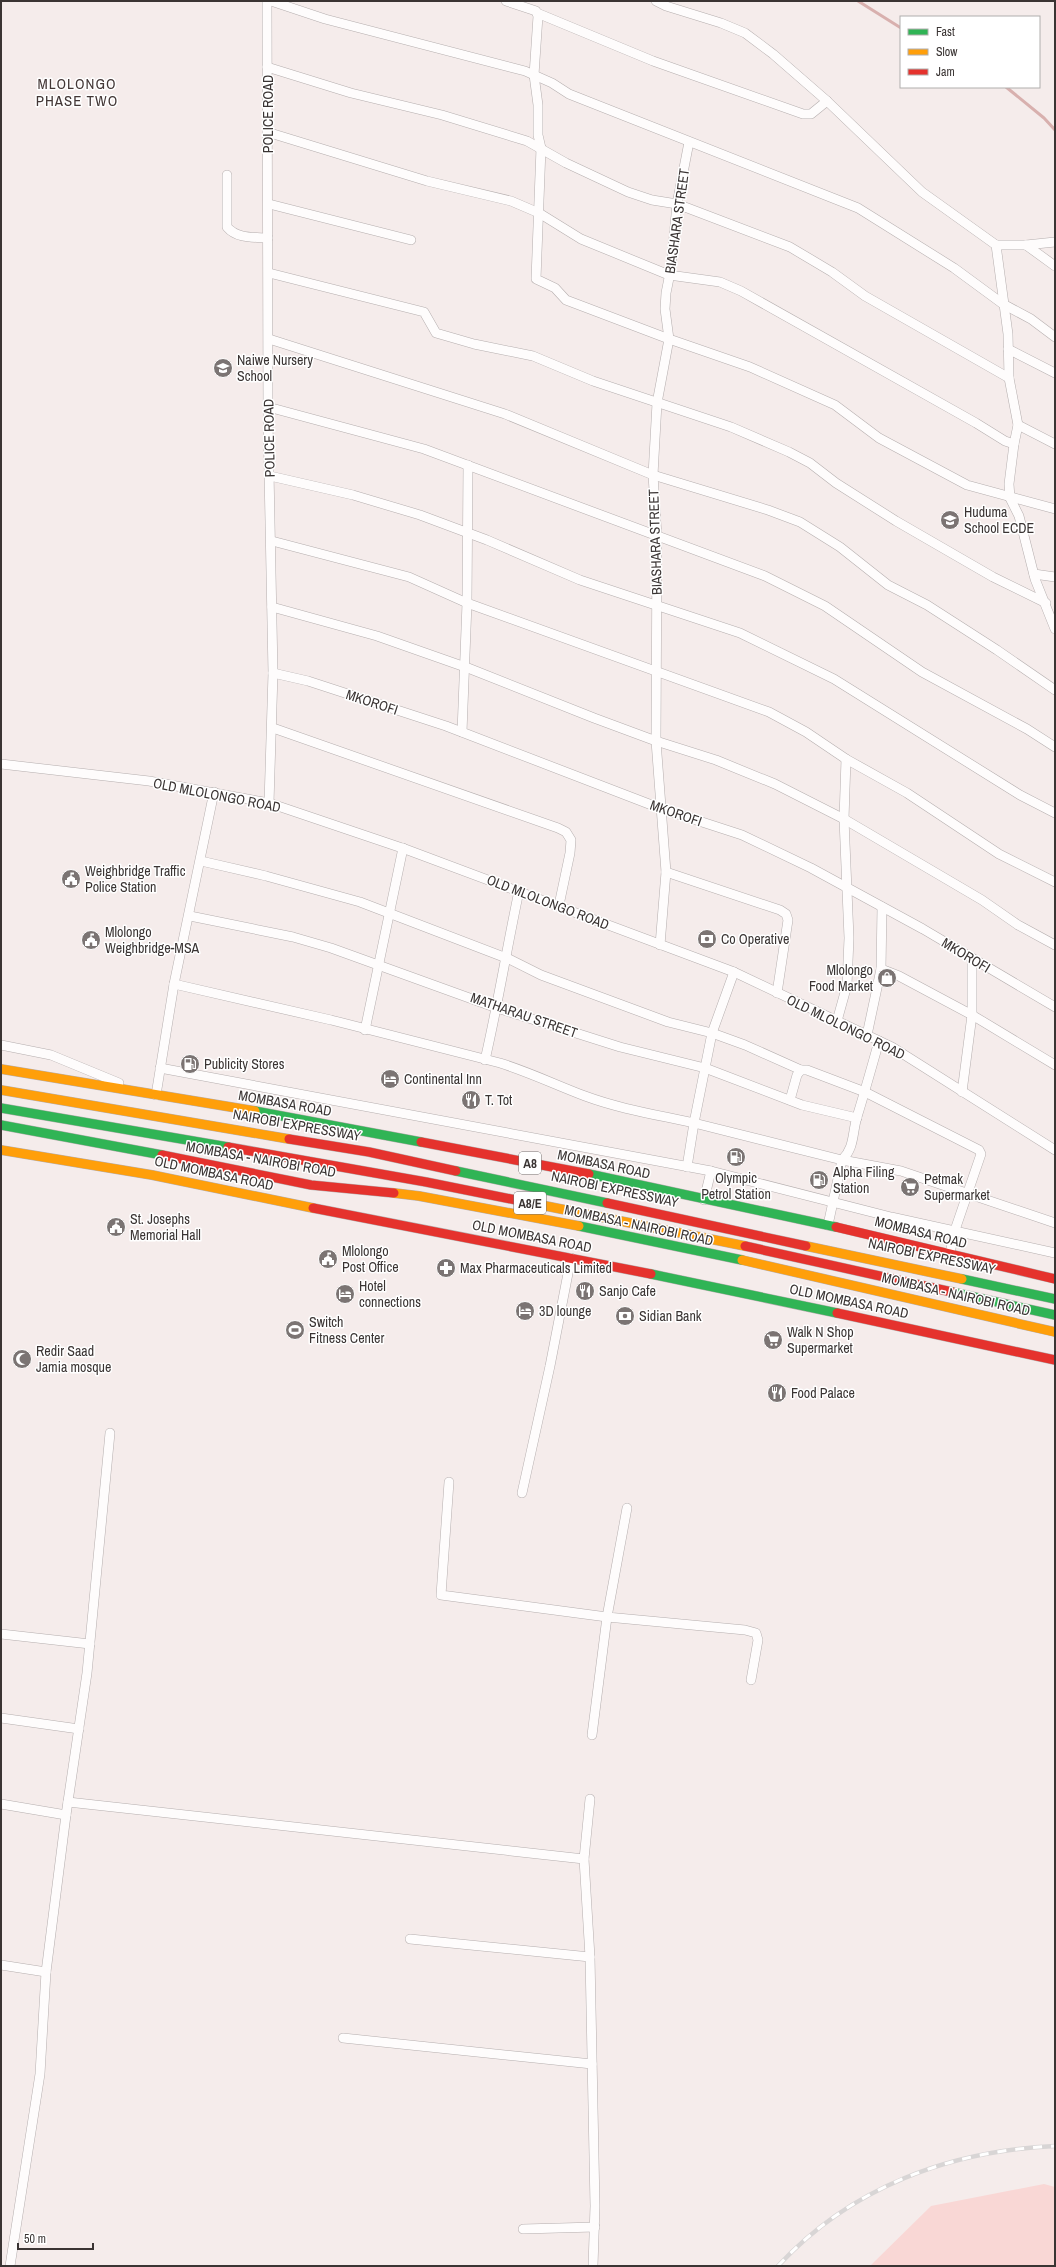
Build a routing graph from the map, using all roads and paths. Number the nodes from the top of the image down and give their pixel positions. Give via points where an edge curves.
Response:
1 (267, 1) edge
2 (271, 1) edge
3 (506, 1) edge
4 (656, 1) edge
5 (537, 13) junction
6 (267, 67) junction
7 (534, 75) junction
8 (827, 101) junction
9 (267, 132) junction
10 (689, 142) junction
11 (541, 148) junction
12 (227, 175) dead end
13 (269, 204) junction
14 (677, 204) junction
15 (539, 213) junction
16 (268, 238) junction
17 (411, 240) dead end
18 (1055, 242) edge
19 (996, 245) junction
20 (1026, 245) junction
21 (1055, 266) edge
22 (269, 273) junction
23 (669, 275) junction
24 (1003, 304) junction
25 (1055, 337) edge
26 (269, 339) junction
27 (669, 339) junction
28 (1008, 349) junction
29 (1055, 373) edge
30 (1009, 378) junction
31 (657, 403) junction
32 (268, 407) junction
33 (1018, 425) junction
34 (1014, 444) junction
35 (1055, 444) edge
36 (468, 465) junction
37 (653, 475) junction
38 (270, 476) junction
39 (1010, 498) junction
40 (1055, 509) edge
41 (466, 532) junction
42 (657, 536) junction
43 (272, 541) junction
44 (1034, 574) junction
45 (1055, 577) edge
46 (467, 603) junction
47 (1046, 603) junction
48 (657, 605) junction
49 (272, 607) junction
50 (1055, 628) edge
51 (464, 666) junction
52 (656, 672) junction
53 (273, 673) junction
54 (1055, 690) edge
55 (273, 728) junction
56 (462, 732) junction
57 (656, 741) junction
58 (1055, 747) edge
59 (846, 759) junction
60 (1, 764) edge
61 (214, 792) junction
62 (269, 803) junction
63 (662, 809) junction
64 (1055, 813) edge
65 (844, 818) junction
66 (403, 848) junction
67 (201, 861) junction
68 (666, 872) junction
69 (1055, 882) edge
70 (847, 887) junction
71 (519, 891) junction
72 (558, 905) junction
73 (882, 907) junction
74 (389, 914) junction
75 (190, 916) junction
76 (660, 945) junction
77 (1055, 945) edge
78 (504, 957) junction
79 (972, 958) junction
80 (379, 966) junction
81 (881, 970) junction
82 (734, 972) junction
83 (174, 984) junction
84 (777, 993) junction
85 (1055, 1007) edge
86 (497, 1008) junction
87 (972, 1015) junction
88 (837, 1021) junction
89 (365, 1030) junction
90 (712, 1033) junction
91 (866, 1035) junction
92 (879, 1041) junction
93 (1, 1045) edge
94 (485, 1060) junction
95 (1055, 1065) edge
96 (160, 1068) junction
97 (705, 1068) junction
98 (1, 1069) edge
99 (801, 1070) junction
100 (1, 1090) edge
101 (141, 1092) junction
102 (865, 1092) junction
103 (962, 1092) junction
104 (156, 1095) junction
105 (790, 1100) junction
106 (1, 1108) edge
107 (856, 1118) junction
108 (694, 1123) junction
109 (1, 1125) edge
110 (1, 1150) edge
111 (1055, 1150) edge
112 (842, 1160) junction
113 (687, 1167) junction
114 (711, 1171) junction
115 (968, 1194) junction
116 (704, 1200) junction
117 (834, 1201) junction
118 (1055, 1223) edge
119 (828, 1225) junction
120 (955, 1230) junction
121 (950, 1253) junction
122 (1055, 1253) edge
123 (571, 1258) junction
124 (1055, 1280) edge
125 (1055, 1299) edge
126 (1055, 1315) edge
127 (1055, 1332) edge
128 (1055, 1360) edge
129 (110, 1433) dead end
130 (449, 1482) dead end
131 (522, 1493) dead end
132 (627, 1508) dead end
133 (607, 1617) junction
134 (1, 1634) edge
135 (90, 1644) junction
136 (751, 1680) dead end
137 (1, 1718) edge
138 (79, 1730) junction
139 (592, 1735) dead end
140 (590, 1799) dead end
141 (68, 1802) junction
142 (1, 1804) edge
143 (66, 1815) junction
144 (584, 1859) junction
145 (410, 1939) dead end
146 (590, 1957) junction
147 (1, 1965) edge
148 (46, 1972) junction
149 (343, 2038) dead end
150 (592, 2064) junction
151 (595, 2226) junction
152 (523, 2229) dead end
153 (10, 2266) edge
154 (593, 2266) edge

1 - 6 street, POLICE ROAD
2 - 7 street via 325,19 458,55 502,64
3 - 5 street
4 - 8 street via 745,33
5 - 7 street
5 - 8 street via 653,61 803,114 811,114
6 - 9 street, POLICE ROAD
6 - 11 street via 351,93 442,115 527,141
7 - 10 street via 569,94
7 - 11 street
8 - 19 street via 922,192
9 - 13 street, POLICE ROAD
9 - 15 street via 427,181 511,201
10 - 14 street, BIASHARA STREET
10 - 24 street via 858,208 954,268
11 - 14 street via 566,163 628,192 652,200
11 - 15 street
12 - 16 street via 227,227 232,233 240,236
13 - 16 street, POLICE ROAD
13 - 17 street
14 - 23 street, BIASHARA STREET
14 - 30 street via 790,247 832,272 865,296
15 - 23 street via 581,238
15 - 27 street via 536,279 556,288 566,300
16 - 22 street, POLICE ROAD
18 - 20 street
19 - 20 street
19 - 24 street
20 - 21 street
22 - 26 street, POLICE ROAD
22 - 31 street via 424,312 436,333 533,356 593,381
23 - 27 street, BIASHARA STREET via 665,309
23 - 34 street via 720,282 741,291
24 - 25 street via 1031,319
24 - 28 street
26 - 32 street, POLICE ROAD
26 - 37 street via 505,414
27 - 31 street, BIASHARA STREET
27 - 39 street via 750,367 835,404 879,438 924,463 967,486
28 - 29 street
28 - 30 street
30 - 33 street
31 - 37 street, BIASHARA STREET
31 - 47 street via 731,427 810,463 896,521 993,577
32 - 36 street via 424,449
32 - 38 street, POLICE ROAD
33 - 34 street
33 - 35 street
34 - 39 street via 1009,484
36 - 41 street
36 - 42 street
37 - 42 street, BIASHARA STREET
37 - 54 street via 800,522 840,547 888,585 997,650
38 - 41 street via 352,495
38 - 43 street, POLICE ROAD
39 - 40 street
39 - 44 street via 1019,516
41 - 46 street
41 - 48 street via 580,580
42 - 48 street, BIASHARA STREET
42 - 58 street via 765,576 825,606 922,672
43 - 46 street via 409,577
43 - 49 street, POLICE ROAD
44 - 45 street
44 - 47 street
46 - 51 street
46 - 52 street
47 - 50 street
48 - 52 street, BIASHARA STREET
48 - 64 street via 740,633 834,679 1020,795
49 - 51 street via 377,636
49 - 53 street, POLICE ROAD
51 - 56 street
51 - 57 street
52 - 57 street, BIASHARA STREET
52 - 59 street via 769,712 806,732
53 - 55 street, POLICE ROAD
53 - 56 street, MKOROFI via 308,681
55 - 62 street, POLICE ROAD
55 - 72 street via 566,832 572,840
56 - 63 street, MKOROFI
57 - 63 street, BIASHARA STREET
57 - 65 street via 716,760
59 - 65 street
59 - 69 street via 907,793 999,854
60 - 61 street, OLD MLOLONGO ROAD via 149,781
61 - 62 street, OLD MLOLONGO ROAD
61 - 67 street
62 - 66 street, OLD MLOLONGO ROAD
63 - 68 street, BIASHARA STREET
63 - 70 street, MKOROFI via 742,835
65 - 70 street
65 - 77 street
66 - 71 street, OLD MLOLONGO ROAD
66 - 74 street
67 - 74 street via 329,893
67 - 75 street
68 - 76 street, BIASHARA STREET
68 - 84 street via 786,914 788,920
70 - 73 street, MKOROFI
70 - 88 street via 847,985
71 - 72 street, OLD MLOLONGO ROAD
71 - 78 street
72 - 76 street, OLD MLOLONGO ROAD
73 - 79 street, MKOROFI
73 - 81 street
74 - 78 street
74 - 80 street
75 - 80 street, MATHARAU STREET via 293,937
75 - 83 street
76 - 82 street, OLD MLOLONGO ROAD
78 - 86 street
78 - 90 street via 541,975 668,1022
79 - 85 street, MKOROFI
79 - 87 street
80 - 86 street, MATHARAU STREET
80 - 89 street
81 - 87 street via 899,976
81 - 91 street
82 - 84 street, OLD MLOLONGO ROAD
82 - 90 street
83 - 89 street
83 - 96 street
84 - 88 street, OLD MLOLONGO ROAD
86 - 94 street
86 - 97 street, MATHARAU STREET via 620,1047
87 - 95 street
87 - 103 street
88 - 91 street, OLD MLOLONGO ROAD
89 - 94 street
90 - 97 street
90 - 99 street
91 - 92 street, OLD MLOLONGO ROAD
92 - 102 street
92 - 103 street, OLD MLOLONGO ROAD
93 - 101 street via 51,1055
94 - 108 street via 525,1070 616,1106
96 - 104 street
96 - 113 street
97 - 105 street, MATHARAU STREET
97 - 108 street
98 - 101 main road, MOMBASA ROAD / A8
99 - 102 street
99 - 105 street via 797,1075
100 - 125 main road, NAIROBI EXPRESSWAY / A8/E via 369,1152
101 - 104 main road, MOMBASA ROAD / A8
102 - 107 street
102 - 115 street via 979,1150 981,1154
103 - 111 street, OLD MLOLONGO ROAD
104 - 116 main road, MOMBASA ROAD / A8 via 567,1169
105 - 107 street, MATHARAU STREET
106 - 126 main road, A8/E via 426,1182 716,1240
107 - 112 street via 853,1145
108 - 112 street
108 - 113 street
109 - 127 main road, MOMBASA - NAIROBI ROAD via 63,1135 310,1185 419,1196 602,1231 830,1279
110 - 123 main road, OLD MOMBASA ROAD via 152,1175
112 - 115 street via 901,1171
112 - 117 street
113 - 114 street
114 - 116 street
114 - 117 street
115 - 118 street
115 - 120 street
116 - 119 main road, MOMBASA ROAD / A8
117 - 119 street
117 - 120 street via 891,1217
119 - 121 main road, MOMBASA ROAD / A8
120 - 121 street
120 - 122 street
121 - 124 main road, MOMBASA ROAD / A8
123 - 128 main road, OLD MOMBASA ROAD
123 - 131 street
129 - 135 street
130 - 133 street via 441,1595
132 - 133 street
133 - 136 street via 756,1633 758,1640
133 - 139 street
134 - 135 street
135 - 138 street
137 - 138 street
138 - 141 street
140 - 144 street
141 - 143 street
141 - 144 street
142 - 143 street
143 - 148 street
144 - 146 street
145 - 146 street
146 - 150 street
147 - 148 street
148 - 153 street via 40,2074
149 - 150 street
150 - 151 street
151 - 152 street
151 - 154 street

